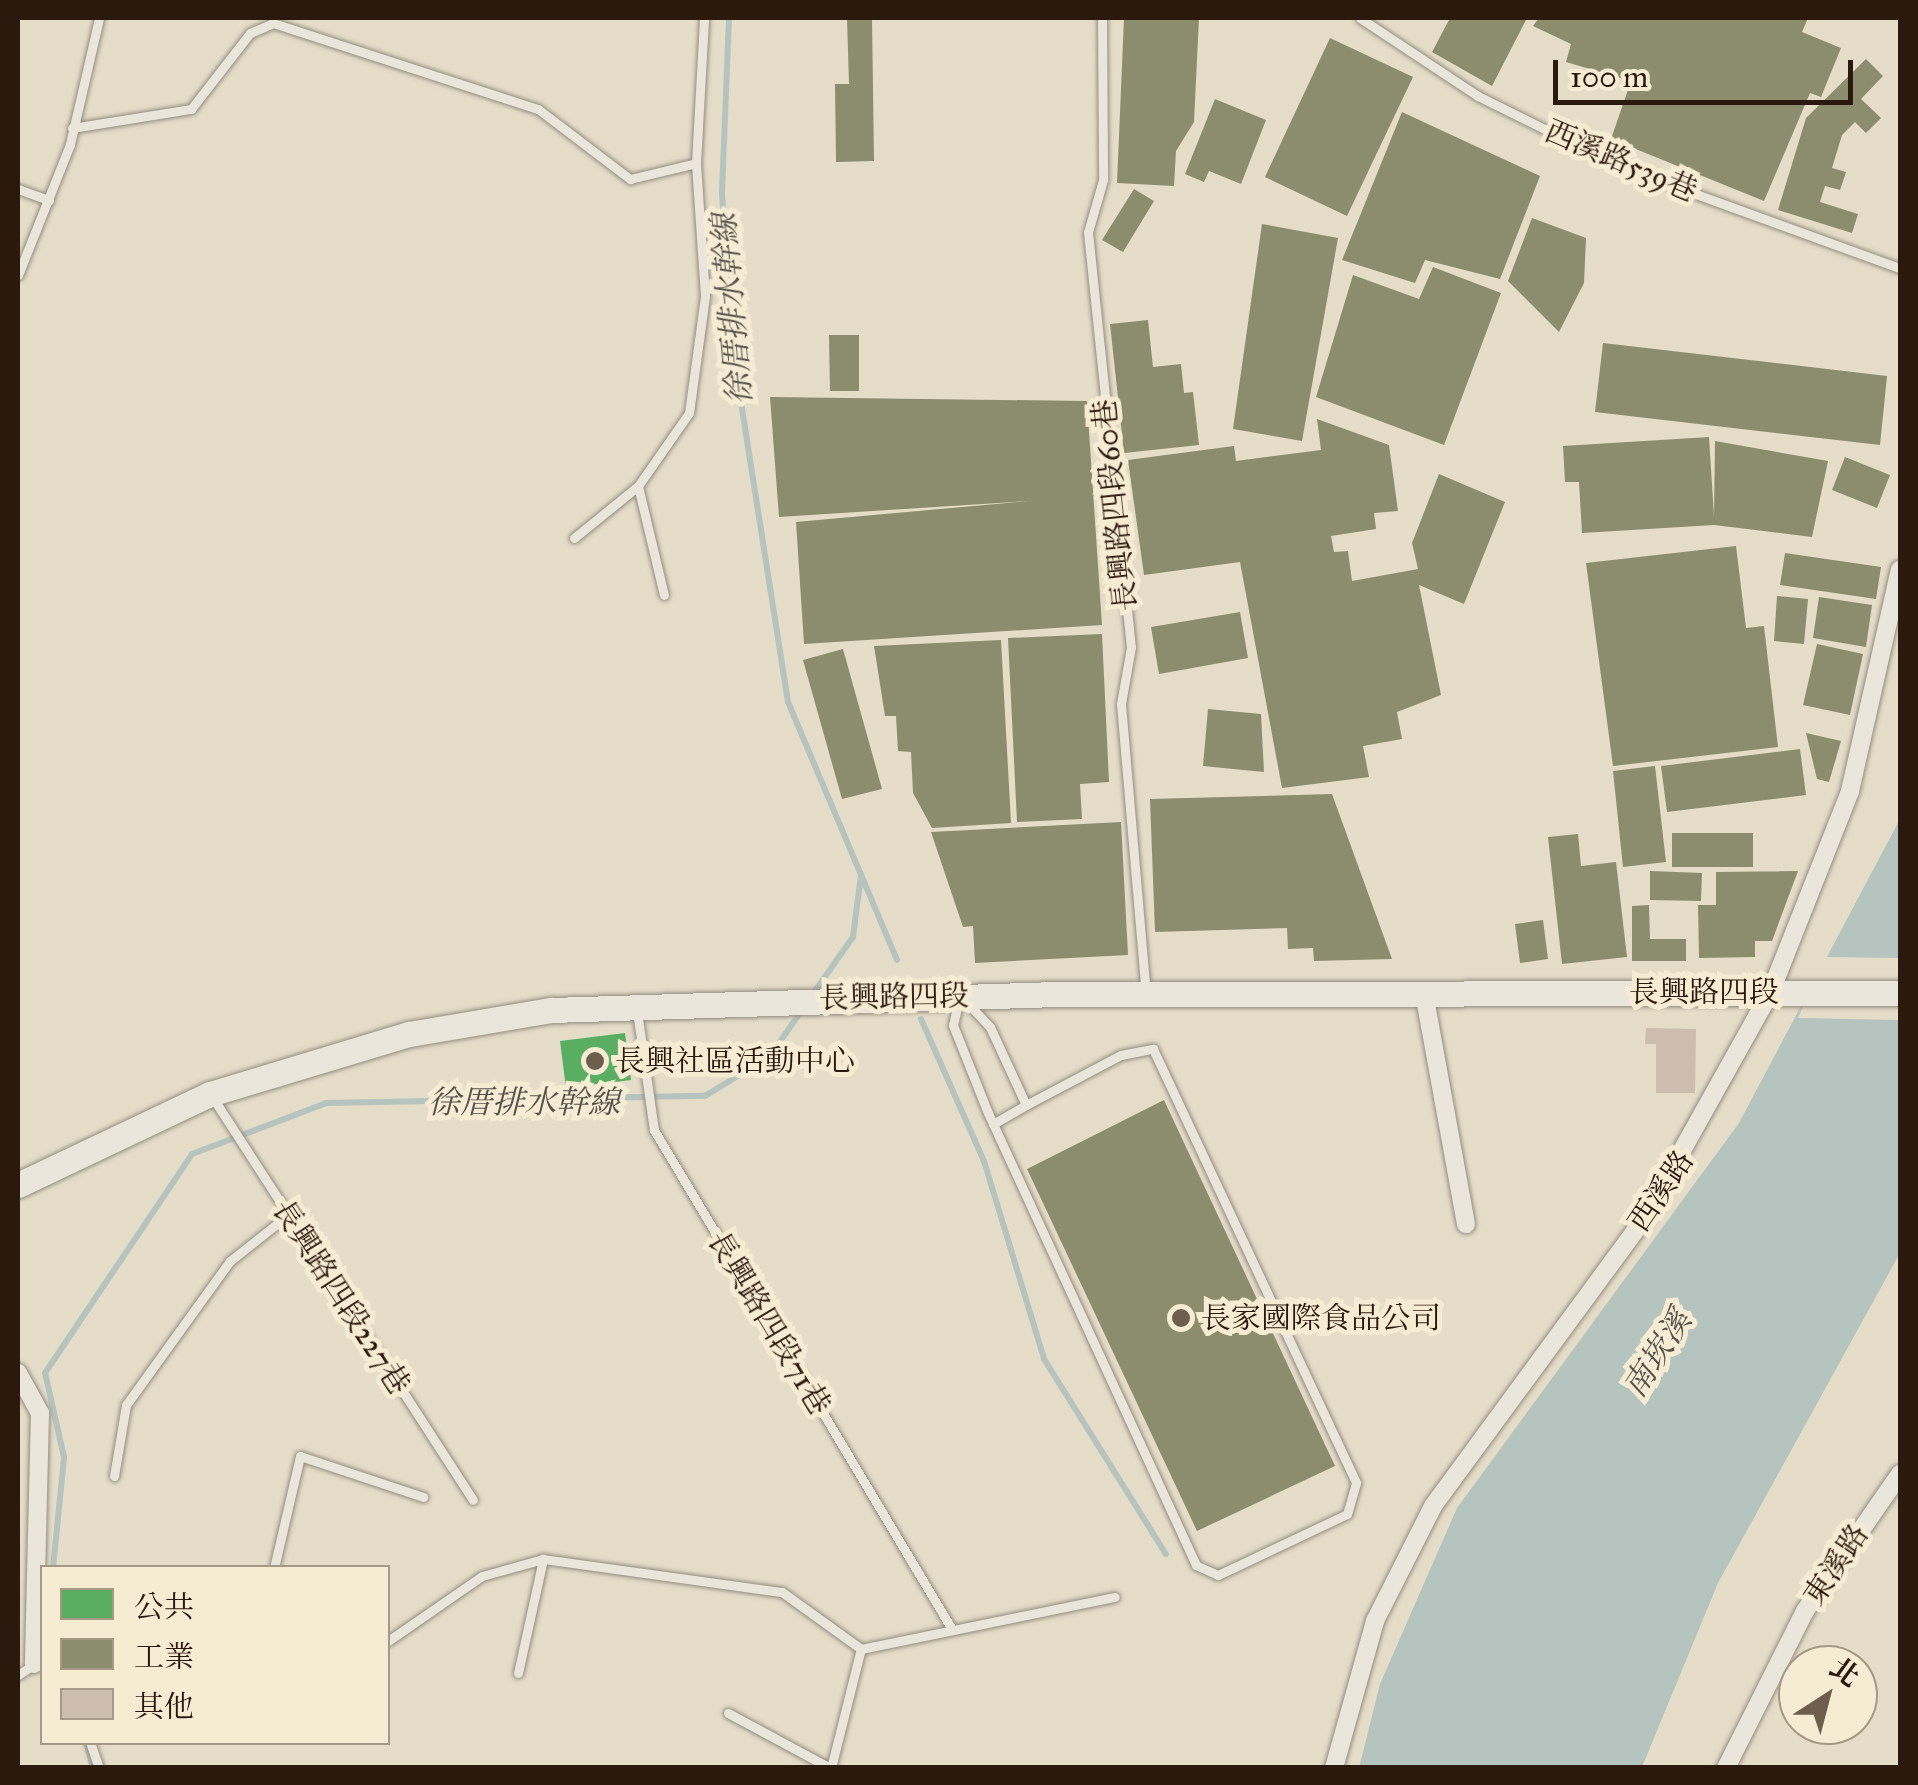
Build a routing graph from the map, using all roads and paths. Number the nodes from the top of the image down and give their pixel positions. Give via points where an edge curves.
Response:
1 (99, 18) edge
2 (704, 18) edge
3 (1102, 18) edge
4 (1360, 18) edge
5 (72, 128) junction
6 (696, 163) junction
7 (18, 189) edge
8 (48, 200) junction
9 (1900, 268) edge
10 (18, 275) edge
11 (638, 486) junction
12 (574, 538) dead end
13 (1900, 570) edge
14 (664, 595) dead end
15 (1771, 991) junction
16 (1146, 993) junction
17 (1900, 993) edge
18 (1424, 994) junction
19 (960, 996) junction
20 (636, 1003) junction
21 (210, 1094) junction
22 (1026, 1105) junction
23 (993, 1124) junction
24 (18, 1184) edge
25 (288, 1215) junction
26 (1466, 1224) dead end
27 (18, 1373) edge
28 (1900, 1474) edge
29 (114, 1476) dead end
30 (424, 1497) dead end
31 (473, 1500) dead end
32 (542, 1558) junction
33 (275, 1565) edge
34 (1115, 1597) dead end
35 (950, 1626) junction
36 (390, 1640) edge
37 (861, 1649) junction
38 (31, 1666) edge
39 (518, 1673) dead end
40 (728, 1713) dead end
41 (830, 1768) edge
42 (1334, 1768) edge
43 (1726, 1768) edge

1 - 5 lane
2 - 6 lane
3 - 16 lane, 長興路四段60巷 via 1102,180 1088,232 1131,647 1120,704
4 - 9 lane, 西溪路539巷 via 1478,96 1618,166
5 - 6 lane via 191,109 250,33 274,23 538,109 630,179
5 - 8 lane
6 - 11 lane via 706,296 688,413
7 - 8 lane
8 - 10 lane
11 - 12 lane
11 - 14 lane
13 - 15 street, 西溪路 via 1850,792
15 - 17 street, 長興路四段
15 - 18 street, 長興路四段
15 - 42 street, 西溪路 via 1642,1222 1491,1416 1405,1556 1362,1657
16 - 18 street, 長興路四段
16 - 19 street, 長興路四段
18 - 26 street
19 - 20 street, 長興路四段
19 - 22 lane via 990,1027
19 - 23 lane via 953,1025
20 - 21 street, 長興路四段 via 410,1034
20 - 35 lane, 長興路四段71巷 via 654,1130
21 - 24 street, 長興路四段
21 - 25 lane, 長興路四段227巷
22 - 23 lane
22 - 23 lane via 1120,1055 1152,1049 1356,1483 1348,1514 1218,1574 1196,1564
25 - 29 lane via 230,1261 126,1405
25 - 31 lane, 長興路四段227巷
27 - 38 street via 40,1413
28 - 43 street, 東溪路 via 1804,1611
30 - 33 lane via 300,1456
32 - 36 lane via 482,1576
32 - 37 lane via 782,1592
32 - 39 lane
34 - 35 lane
35 - 37 lane
37 - 41 lane
40 - 41 lane

